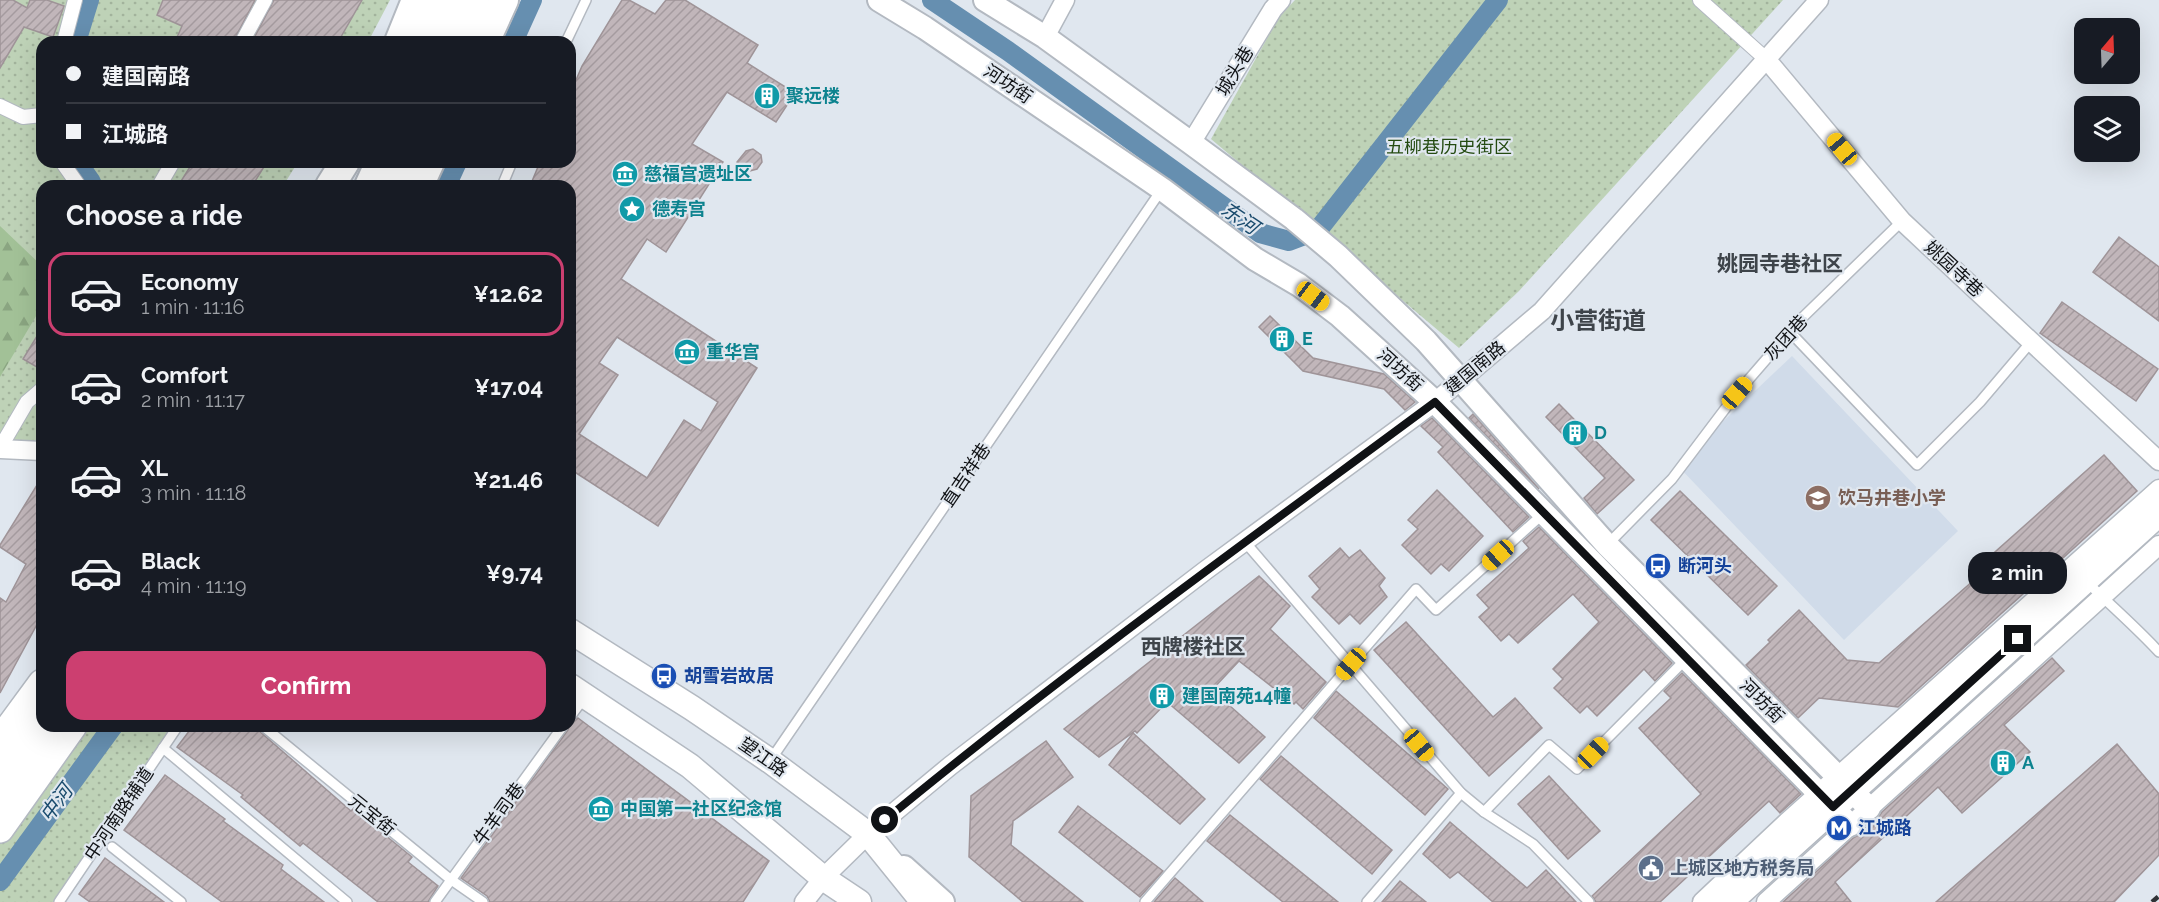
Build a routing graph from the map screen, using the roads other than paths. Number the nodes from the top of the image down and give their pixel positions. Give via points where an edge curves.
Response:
1 (75, 0) edge
2 (265, 0) edge
3 (416, 0) edge
4 (435, 0) edge
5 (452, 0) edge
6 (475, 0) edge
7 (487, 0) edge
8 (504, 0) edge
9 (586, 0) edge
10 (879, 0) edge
11 (985, 0) edge
12 (1065, 0) edge
13 (1281, 0) edge
14 (1700, 0) edge
15 (1819, 0) edge
16 (66, 36) edge
17 (245, 36) edge
18 (401, 36) edge
19 (420, 36) edge
20 (437, 36) edge
21 (460, 36) edge
22 (472, 36) edge
23 (488, 36) edge
24 (569, 36) edge
25 (1045, 38) junction
26 (1767, 60) junction
27 (0, 106) edge
28 (36, 116) edge
29 (1191, 143) junction
30 (1162, 189) junction
31 (1902, 220) junction
32 (1790, 332) junction
33 (2031, 342) junction
34 (1461, 380) junction
35 (36, 394) edge
36 (1435, 402) junction
37 (0, 448) edge
38 (36, 451) edge
39 (2159, 461) edge
40 (2159, 489) edge
41 (2159, 512) edge
42 (1545, 513) junction
43 (1245, 542) junction
44 (1607, 544) junction
45 (2159, 545) edge
46 (2093, 588) junction
47 (576, 635) edge
48 (2159, 652) edge
49 (1686, 658) junction
50 (1351, 664) junction
51 (36, 691) edge
52 (578, 691) edge
53 (36, 717) edge
54 (52, 732) edge
55 (69, 732) edge
56 (174, 732) edge
57 (270, 732) edge
58 (559, 732) edge
59 (0, 740) edge
60 (163, 748) junction
61 (770, 760) junction
62 (0, 767) edge
63 (1461, 793) junction
64 (1843, 800) junction
65 (0, 805) edge
66 (1484, 812) junction
67 (0, 829) edge
68 (868, 834) junction
69 (112, 847) dead end
70 (823, 878) junction
71 (450, 879) junction
72 (62, 898) edge
73 (73, 902) edge
74 (181, 902) edge
75 (347, 902) edge
76 (435, 902) edge
77 (483, 902) edge
78 (804, 902) edge
79 (848, 902) edge
80 (859, 902) edge
81 (923, 902) edge
82 (943, 902) edge
83 (1145, 902) edge
84 (1367, 902) edge
85 (1589, 902) edge
86 (1702, 902) edge
87 (1728, 902) edge
88 (1766, 902) edge

1 - 16 street
2 - 17 street
3 - 18 highway
4 - 19 main road
5 - 20 highway
6 - 21 highway
7 - 22 main road
8 - 23 highway
9 - 24 lane
10 - 30 street, 河坊街
11 - 25 street, 河坊街
12 - 25 street
13 - 29 street, 城头巷
14 - 26 street
15 - 26 street, 建国南路
25 - 29 street, 河坊街
26 - 31 street, 姚园寺巷
26 - 34 street, 建国南路 via 1542,311
27 - 28 street via 23,117
29 - 34 street, 河坊街 via 1331,250
30 - 36 street, 河坊街 via 1340,316
30 - 61 lane, 直吉祥巷
31 - 32 lane, 灰团巷
31 - 33 street, 姚园寺巷
32 - 33 lane via 1917,465 1980,402
32 - 44 lane, 灰团巷 via 1737,393 1672,479
33 - 39 street, 姚园寺巷
34 - 36 street, 建国南路
34 - 44 street, 河坊街
35 - 37 street via 27,402
36 - 42 street, 河坊街
36 - 43 street, 建国南路
37 - 38 street
40 - 64 street
41 - 46 main road
42 - 49 street, 河坊街
42 - 50 lane via 1436,610 1416,588
43 - 50 lane
43 - 68 street, 建国南路 via 950,766
44 - 64 street, 河坊街
45 - 46 street
46 - 48 lane
46 - 64 main road
47 - 61 main road, 望江路
49 - 64 street, 河坊街
49 - 66 lane via 1577,769 1549,745
50 - 63 lane
50 - 83 lane
51 - 59 main road
52 - 70 main road via 690,766
53 - 62 highway
54 - 65 highway
55 - 67 main road
56 - 60 lane, 中河南路辅道
57 - 71 lane, 元宝街
58 - 71 lane, 牛羊司巷
60 - 72 lane, 中河南路辅道
60 - 75 lane
61 - 68 main road, 望江路
63 - 66 lane
63 - 84 lane
64 - 86 street
64 - 87 main road
64 - 88 street
66 - 85 lane via 1533,844
68 - 70 street, 建国南路
68 - 81 main road
68 - 82 street, 望江路
69 - 74 lane
70 - 78 street, 建国南路
70 - 79 street
70 - 80 main road
71 - 76 lane, 牛羊司巷
71 - 77 lane, 元宝街
72 - 73 lane

